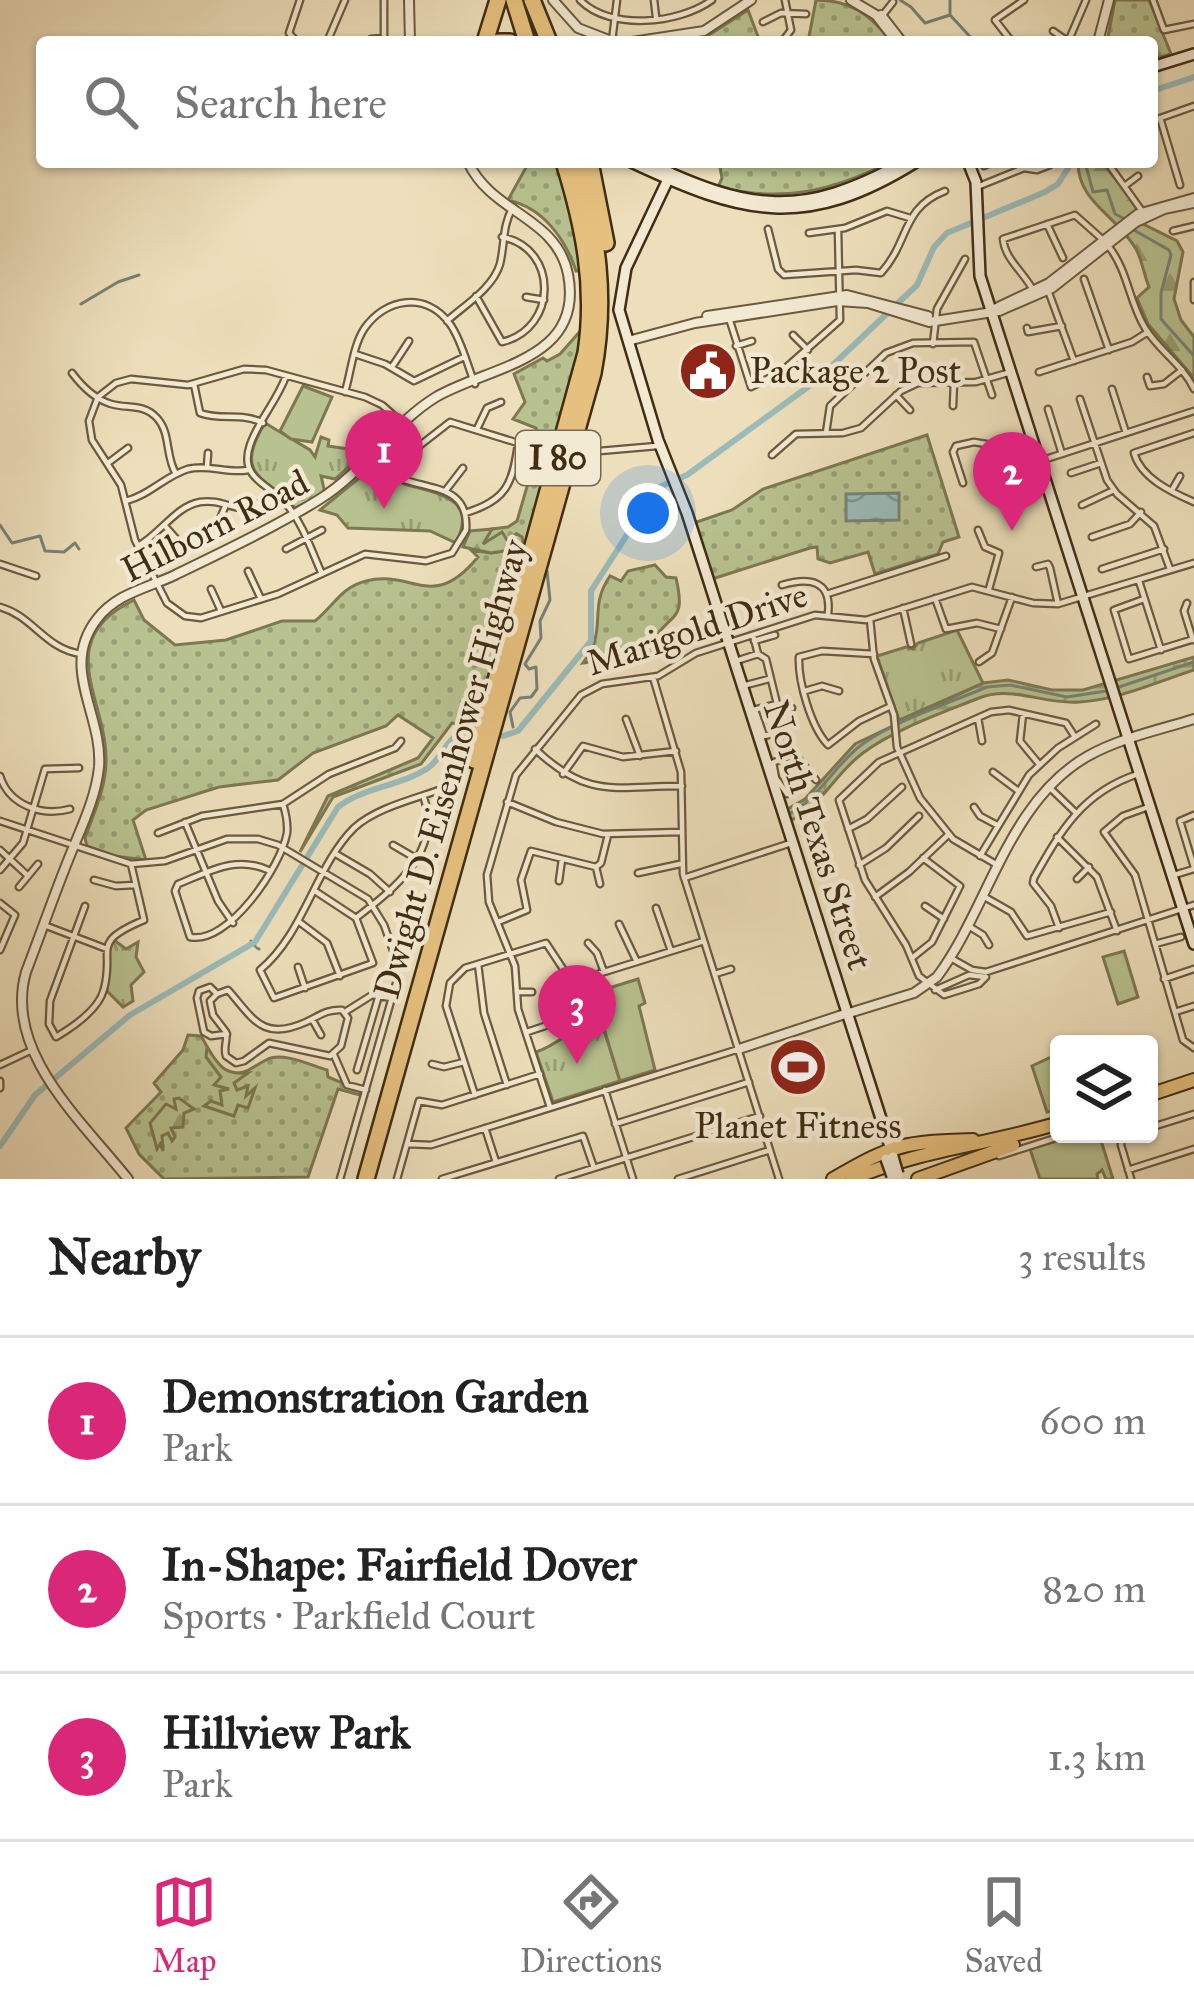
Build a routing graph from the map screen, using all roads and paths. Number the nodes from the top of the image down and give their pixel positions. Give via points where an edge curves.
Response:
1 (300, 0) edge
2 (345, 0) edge
3 (384, 0) edge
4 (411, 0) edge
5 (497, 0) edge
6 (514, 0) edge
7 (529, 0) edge
8 (551, 0) edge
9 (580, 0) edge
10 (617, 0) edge
11 (654, 0) edge
12 (712, 0) edge
13 (756, 0) edge
14 (785, 0) edge
15 (856, 0) edge
16 (1024, 0) edge
17 (1086, 0) edge
18 (1109, 0) edge
19 (1153, 0) edge
20 (894, 1) edge
21 (788, 12) junction
22 (806, 14) dead end
23 (656, 17) junction
24 (880, 17) junction
25 (615, 20) junction
26 (764, 22) dead end
27 (1194, 24) edge
28 (1053, 31) dead end
29 (289, 36) edge
30 (330, 36) edge
31 (383, 36) edge
32 (413, 36) edge
33 (487, 36) edge
34 (525, 36) edge
35 (538, 36) edge
36 (546, 36) edge
37 (586, 36) edge
38 (598, 36) edge
39 (614, 36) edge
40 (679, 36) edge
41 (701, 36) edge
42 (786, 36) edge
43 (894, 36) edge
44 (1007, 36) edge
45 (1060, 36) edge
46 (1071, 36) edge
47 (1101, 36) edge
48 (1194, 57) edge
49 (1158, 68) edge
50 (1194, 106) edge
51 (1158, 118) edge
52 (1158, 124) edge
53 (473, 168) edge
54 (565, 168) edge
55 (577, 168) edge
56 (593, 168) edge
57 (664, 168) edge
58 (891, 168) edge
59 (905, 168) edge
60 (967, 168) edge
61 (1010, 168) edge
62 (1112, 168) edge
63 (1033, 169) edge
64 (1013, 172) junction
65 (1138, 176) dead end
66 (994, 181) junction
67 (1019, 183) dead end
68 (1126, 185) junction
69 (1180, 185) dead end
70 (975, 188) junction
71 (946, 191) dead end
72 (999, 192) dead end
73 (1194, 200) edge
74 (512, 208) junction
75 (1144, 214) junction
76 (910, 218) junction
77 (1047, 224) junction
78 (1194, 226) edge
79 (768, 229) dead end
80 (838, 230) junction
81 (1173, 231) dead end
82 (809, 233) dead end
83 (502, 237) junction
84 (1105, 242) junction
85 (1064, 258) dead end
86 (965, 259) dead end
87 (841, 271) junction
88 (1084, 278) dead end
89 (1194, 282) edge
90 (947, 287) junction
91 (1047, 291) junction
92 (957, 292) dead end
93 (1034, 292) junction
94 (476, 296) junction
95 (526, 296) dead end
96 (842, 298) junction
97 (544, 300) junction
98 (1194, 300) edge
99 (991, 311) junction
100 (729, 315) junction
101 (601, 317) junction
102 (935, 320) junction
103 (447, 321) junction
104 (1062, 326) junction
105 (1027, 328) dead end
106 (1148, 332) junction
107 (794, 335) dead end
108 (409, 341) dead end
109 (630, 341) junction
110 (752, 341) dead end
111 (933, 344) junction
112 (736, 346) junction
113 (808, 350) junction
114 (1109, 350) junction
115 (356, 354) junction
116 (464, 357) junction
117 (1073, 361) junction
118 (392, 367) junction
119 (1182, 370) junction
120 (1011, 372) junction
121 (1039, 372) dead end
122 (72, 373) dead end
123 (286, 376) junction
124 (1147, 377) dead end
125 (988, 379) junction
126 (474, 382) junction
127 (954, 382) junction
128 (194, 384) junction
129 (1112, 389) dead end
130 (1194, 389) edge
131 (345, 392) junction
132 (896, 395) junction
133 (992, 395) dead end
134 (98, 397) junction
135 (1080, 399) dead end
136 (501, 402) dead end
137 (953, 406) dead end
138 (1048, 409) dead end
139 (910, 410) dead end
140 (1194, 411) edge
141 (263, 423) junction
142 (406, 425) junction
143 (477, 430) junction
144 (826, 433) junction
145 (1126, 433) junction
146 (1194, 433) edge
147 (1032, 437) junction
148 (1011, 443) junction
149 (1094, 443) junction
150 (662, 444) junction
151 (128, 448) dead end
152 (588, 452) dead end
153 (208, 453) dead end
154 (772, 454) dead end
155 (1062, 454) junction
156 (375, 458) junction
157 (1040, 461) junction
158 (108, 463) junction
159 (1101, 463) junction
160 (207, 467) junction
161 (463, 468) dead end
162 (249, 469) junction
163 (1071, 472) dead end
164 (176, 474) junction
165 (1180, 476) dead end
166 (399, 478) junction
167 (1003, 481) dead end
168 (964, 483) dead end
169 (446, 490) junction
170 (1114, 490) junction
171 (1172, 490) junction
172 (271, 492) junction
173 (126, 501) junction
174 (1194, 502) edge
175 (1082, 505) dead end
176 (225, 507) junction
177 (1141, 512) junction
178 (465, 513) junction
179 (293, 515) junction
180 (218, 523) dead end
181 (165, 526) junction
182 (322, 530) dead end
183 (978, 530) dead end
184 (1092, 537) dead end
185 (306, 539) junction
186 (179, 542) dead end
187 (137, 546) junction
188 (286, 549) dead end
189 (1164, 549) junction
190 (946, 556) dead end
191 (1194, 563) edge
192 (0, 564) edge
193 (1036, 567) dead end
194 (1102, 569) dead end
195 (1170, 569) junction
196 (248, 571) dead end
197 (322, 574) junction
198 (36, 576) dead end
199 (1138, 579) junction
200 (157, 585) junction
201 (782, 585) dead end
202 (211, 589) dead end
203 (989, 589) junction
204 (827, 594) junction
205 (1012, 597) junction
206 (1083, 597) junction
207 (935, 598) junction
208 (261, 599) junction
209 (1144, 599) junction
210 (1187, 603) dead end
211 (1058, 604) junction
212 (0, 607) edge
213 (903, 608) junction
214 (221, 611) junction
215 (828, 614) junction
216 (870, 618) junction
217 (1001, 629) junction
218 (775, 635) dead end
219 (753, 638) junction
220 (1193, 639) edge
221 (725, 643) junction
222 (911, 644) dead end
223 (1161, 650) junction
224 (81, 654) junction
225 (758, 654) junction
226 (874, 654) junction
227 (740, 660) dead end
228 (979, 662) dead end
229 (653, 677) junction
230 (769, 679) junction
231 (746, 685) dead end
232 (805, 691) junction
233 (839, 691) dead end
234 (581, 694) junction
235 (589, 704) dead end
236 (891, 706) junction
237 (792, 708) dead end
238 (752, 710) junction
239 (776, 710) junction
240 (1023, 714) junction
241 (978, 718) junction
242 (1194, 718) edge
243 (626, 719) dead end
244 (1096, 724) dead end
245 (1075, 737) junction
246 (1129, 739) junction
247 (982, 740) dead end
248 (401, 741) dead end
249 (535, 749) junction
250 (676, 751) junction
251 (900, 752) junction
252 (794, 754) junction
253 (640, 756) junction
254 (770, 764) junction
255 (1039, 764) junction
256 (80, 768) dead end
257 (808, 772) junction
258 (993, 772) dead end
259 (1141, 773) junction
260 (563, 774) junction
261 (0, 776) edge
262 (816, 780) dead end
263 (450, 786) dead end
264 (682, 786) junction
265 (902, 787) dead end
266 (1048, 787) junction
267 (1018, 790) junction
268 (423, 796) junction
269 (507, 802) junction
270 (283, 805) junction
271 (1151, 806) junction
272 (974, 807) dead end
273 (34, 808) junction
274 (70, 809) dead end
275 (1075, 812) junction
276 (1194, 815) edge
277 (919, 816) dead end
278 (0, 821) edge
279 (185, 822) junction
280 (997, 825) junction
281 (848, 830) junction
282 (28, 832) junction
283 (681, 832) junction
284 (158, 833) dead end
285 (608, 835) junction
286 (948, 835) junction
287 (1057, 837) junction
288 (789, 844) junction
289 (393, 845) dead end
290 (76, 846) junction
291 (282, 847) junction
292 (196, 849) junction
293 (0, 850) edge
294 (336, 854) junction
295 (980, 856) junction
296 (10, 859) junction
297 (562, 859) junction
298 (923, 859) junction
299 (417, 860) junction
300 (38, 864) dead end
301 (131, 864) junction
302 (680, 864) junction
303 (859, 865) junction
304 (999, 866) junction
305 (596, 867) junction
306 (1089, 867) junction
307 (1194, 868) edge
308 (0, 870) edge
309 (268, 870) junction
310 (326, 872) junction
311 (206, 873) junction
312 (638, 873) dead end
313 (27, 875) junction
314 (1174, 875) junction
315 (684, 878) junction
316 (94, 880) dead end
317 (1077, 880) dead end
318 (559, 881) dead end
319 (600, 884) dead end
320 (134, 885) junction
321 (19, 887) dead end
322 (315, 891) junction
323 (390, 892) junction
324 (983, 896) junction
325 (875, 897) junction
326 (0, 904) edge
327 (374, 905) junction
328 (85, 906) dead end
329 (925, 906) dead end
330 (1188, 907) edge
331 (656, 908) dead end
332 (1111, 912) junction
333 (356, 918) junction
334 (298, 920) junction
335 (944, 920) junction
336 (1149, 920) junction
337 (498, 922) junction
338 (233, 923) junction
339 (619, 924) dead end
340 (46, 926) junction
341 (967, 926) junction
342 (1059, 928) junction
343 (1117, 931) junction
344 (71, 935) junction
345 (1180, 937) dead end
346 (704, 940) junction
347 (588, 943) dead end
348 (1155, 944) junction
349 (1194, 944) edge
350 (988, 945) dead end
351 (1, 947) edge
352 (106, 949) junction
353 (671, 951) junction
354 (511, 953) junction
355 (949, 957) junction
356 (912, 958) junction
357 (637, 962) junction
358 (478, 964) junction
359 (298, 967) dead end
360 (731, 969) dead end
361 (1194, 969) edge
362 (604, 972) junction
363 (715, 974) junction
364 (986, 975) junction
365 (340, 976) junction
366 (1164, 979) junction
367 (571, 982) junction
368 (305, 988) junction
369 (933, 989) junction
370 (518, 992) junction
371 (532, 992) dead end
372 (217, 994) junction
373 (379, 995) junction
374 (392, 998) junction
375 (1194, 1006) edge
376 (345, 1012) junction
377 (1175, 1012) junction
378 (843, 1015) junction
379 (312, 1019) junction
380 (452, 1023) junction
381 (438, 1027) dead end
382 (526, 1032) junction
383 (226, 1034) junction
384 (321, 1035) dead end
385 (1194, 1048) edge
386 (739, 1049) junction
387 (32, 1050) junction
388 (334, 1054) junction
389 (464, 1062) junction
390 (432, 1064) dead end
391 (2, 1065) edge
392 (357, 1070) dead end
393 (540, 1075) junction
394 (749, 1082) junction
395 (507, 1084) junction
396 (1192, 1085) edge
397 (365, 1090) junction
398 (604, 1090) junction
399 (1158, 1093) edge
400 (475, 1095) junction
401 (1158, 1095) edge
402 (550, 1107) junction
403 (1194, 1114) edge
404 (760, 1116) junction
405 (615, 1124) junction
406 (1158, 1125) edge
407 (485, 1128) junction
408 (1050, 1129) edge
409 (1022, 1137) junction
410 (1050, 1140) edge
411 (1121, 1143) edge
412 (406, 1144) junction
413 (770, 1150) junction
414 (1192, 1150) edge
415 (888, 1153) junction
416 (626, 1158) junction
417 (1194, 1161) edge
418 (496, 1162) junction
419 (594, 1168) junction
420 (1128, 1169) junction
421 (956, 1175) dead end
422 (453, 1177) edge
423 (896, 1177) edge
424 (128, 1179) edge
425 (340, 1179) edge
426 (356, 1179) edge
427 (365, 1179) edge
428 (397, 1179) edge
429 (442, 1179) edge
430 (559, 1179) edge
431 (633, 1179) edge
432 (678, 1179) edge
433 (779, 1179) edge
434 (833, 1179) edge
435 (852, 1179) edge
436 (868, 1179) edge
437 (920, 1179) edge
438 (1131, 1179) edge

1 - 29 street
2 - 30 street
3 - 31 street
4 - 32 street
5 - 33 highway
6 - 34 highway
7 - 35 highway
7 - 36 highway
8 - 37 street
8 - 38 street
9 - 25 street
10 - 25 street
11 - 23 street
12 - 23 street
13 - 40 street via 704,31
13 - 41 street
14 - 21 street
15 - 24 street
16 - 44 street via 995,20
17 - 46 street
18 - 47 street
19 - 27 street via 1164,30
20 - 24 street
21 - 22 street
21 - 26 street
21 - 42 street
23 - 25 street
24 - 43 street
25 - 39 street
28 - 45 street
48 - 49 main road
50 - 51 street
52 - 69 street
53 - 74 street, Hilborn Road via 485,190
54 - 426 highway, Dwight D. Eisenhower Highway / I 80 via 588,260 586,353
55 - 101 highway, Dwight D. Eisenhower Highway / I 80 via 599,256
56 - 101 highway via 607,267
57 - 58 main road via 724,195 782,202 839,193
57 - 59 main road via 733,203 795,208 851,196
57 - 109 main road, North Texas Street via 626,286
60 - 70 main road
61 - 64 street
62 - 68 street
63 - 64 street
64 - 66 street
64 - 67 street
65 - 68 street
66 - 70 street
66 - 72 street
68 - 75 street
70 - 99 main road via 978,269
71 - 76 street via 921,202
73 - 75 street
74 - 83 street
74 - 126 street, Hilborn Road via 545,225 562,246 572,307 544,353
75 - 84 street
76 - 80 street via 887,211
76 - 87 street via 881,273
77 - 84 street via 1075,215
77 - 85 street
77 - 93 street via 1004,239
78 - 81 street
79 - 87 street via 780,273
80 - 82 street
80 - 87 street
83 - 94 street via 499,268
83 - 97 street via 537,258
84 - 91 street
84 - 93 street
84 - 106 street
86 - 90 street
87 - 96 street
88 - 114 street
89 - 98 street
90 - 92 street
90 - 102 street
91 - 99 street
91 - 104 street
93 - 99 street
94 - 97 street via 502,342 529,328
94 - 103 street
95 - 97 street
96 - 100 street
96 - 102 street
96 - 113 street via 840,320
99 - 102 street
99 - 120 main road
100 - 109 street via 678,322
100 - 112 street
101 - 427 highway, Dwight D. Eisenhower Highway / I 80 via 582,416
102 - 111 street
103 - 115 street via 422,304 393,304 364,329
103 - 116 street
104 - 105 street
104 - 117 street
106 - 114 street
106 - 119 street
107 - 113 street
108 - 118 street
109 - 150 main road, North Texas Street
110 - 112 street
111 - 125 street via 974,342
111 - 144 street via 906,345 881,358 830,406
112 - 113 street via 751,386
114 - 117 street
115 - 118 street
115 - 131 street
116 - 118 street via 414,381
116 - 126 street
117 - 121 street
119 - 124 street via 1159,386
119 - 130 street
120 - 125 street
120 - 147 main road
122 - 134 street
123 - 128 street via 244,369
123 - 131 street
123 - 141 street
125 - 127 street
125 - 133 street
126 - 142 street, Hilborn Road
127 - 132 street via 918,382
127 - 137 street
128 - 134 street via 124,380
128 - 141 street via 200,413
129 - 145 street
131 - 142 street via 382,405
132 - 139 street
132 - 144 street via 861,428
134 - 158 street via 89,431
134 - 164 street via 158,419
135 - 149 street
136 - 143 street via 487,408
138 - 155 street
140 - 145 street
141 - 162 street via 249,448
142 - 156 street, Hilborn Road
143 - 166 street via 450,422 414,450
143 - 178 street via 518,447 501,497
144 - 154 street via 790,436
145 - 149 street
146 - 171 street via 1134,454 1143,472
147 - 148 street
147 - 157 main road
148 - 167 street via 1019,474
148 - 168 street via 953,448
149 - 155 street
149 - 159 street
150 - 152 street
150 - 221 main road, North Texas Street
151 - 158 street
153 - 160 street
155 - 157 street
156 - 166 street
156 - 179 street, Hilborn Road
157 - 206 main road
158 - 173 street
159 - 163 street
159 - 170 street
160 - 162 street
160 - 164 street
161 - 169 street
162 - 172 street
164 - 173 street
165 - 171 street
166 - 169 street
169 - 178 street
170 - 175 street
170 - 177 street
171 - 174 street
172 - 176 street via 250,508
172 - 179 street
173 - 187 street
176 - 180 street
176 - 181 street via 194,503
177 - 184 street
177 - 189 street
178 - 197 street via 462,541 444,557 364,554
179 - 185 street
179 - 200 street, Hilborn Road
181 - 186 street
181 - 187 street
182 - 185 street
183 - 203 street via 998,553
185 - 188 street
185 - 197 street
187 - 200 street
189 - 194 street
189 - 195 street
190 - 204 street
191 - 195 street, Marigold Drive
192 - 198 street
193 - 211 street via 1050,568
195 - 199 street, Marigold Drive
196 - 208 street
197 - 208 street
199 - 206 street, Marigold Drive
199 - 209 street
200 - 214 street via 185,616
200 - 224 street, Hilborn Road via 110,606
200 - 290 street, Hilborn Road via 112,610 89,645 86,681 104,767
201 - 204 street via 812,580
202 - 214 street
203 - 205 street, Marigold Drive
203 - 207 street, Marigold Drive
204 - 215 street
205 - 211 street, Marigold Drive
205 - 217 street
206 - 211 street, Marigold Drive
206 - 246 main road
207 - 213 street, Marigold Drive
207 - 217 street via 946,629 976,622
208 - 214 street
209 - 223 street
209 - 223 street via 1114,610 1129,659
210 - 220 street
212 - 224 street via 53,646
213 - 216 street, Marigold Drive
213 - 222 street
215 - 216 street, Marigold Drive
215 - 219 street, Marigold Drive
216 - 226 street
217 - 228 street
218 - 219 street
219 - 221 street, Marigold Drive
219 - 225 street
220 - 223 street
221 - 229 street, Marigold Drive
221 - 238 main road, North Texas Street
221 - 288 main road, North Texas Street
224 - 290 street, Hilborn Road via 99,767
225 - 227 street
225 - 230 street
226 - 232 street via 800,657
226 - 236 street
229 - 234 street, Marigold Drive
229 - 250 street
230 - 231 street
230 - 239 street
232 - 233 street
232 - 236 street via 828,745
234 - 235 street
234 - 249 street, Marigold Drive
236 - 251 street
237 - 239 street
238 - 239 street
238 - 252 street via 764,736 784,729
238 - 254 main road, North Texas Street
240 - 241 street via 1002,709
240 - 245 street via 1066,723
240 - 255 street via 1020,741
241 - 247 street
241 - 251 street
242 - 246 street
243 - 253 street
244 - 245 street
245 - 255 street
246 - 259 main road
246 - 266 street via 1085,758
248 - 270 street via 329,773
249 - 260 street
249 - 269 street, Marigold Drive
250 - 253 street
250 - 264 street
251 - 281 street via 842,796
251 - 286 street
252 - 254 street
252 - 257 street
253 - 260 street via 584,746
254 - 257 street via 787,794
254 - 288 main road, North Texas Street
255 - 267 street
256 - 273 street via 45,769
257 - 262 street
258 - 267 street
259 - 271 main road
259 - 275 street
260 - 264 street via 625,791
261 - 273 street via 8,794
263 - 268 street
264 - 283 street
265 - 281 street
266 - 275 street
266 - 304 street
267 - 280 street
268 - 294 street via 359,824
268 - 299 street via 429,818
269 - 285 street
269 - 337 street, Marigold Drive via 487,875
270 - 279 street
270 - 291 street
271 - 314 main road
271 - 336 street via 1104,832 1131,867
272 - 280 street
273 - 274 street
273 - 282 street
275 - 287 street
276 - 307 street via 1180,821
277 - 303 street
278 - 282 street
279 - 284 street
279 - 292 street
280 - 295 street
281 - 303 street
282 - 290 street
282 - 296 street
283 - 285 street
283 - 302 street
285 - 305 street
286 - 295 street
286 - 298 street
287 - 306 street
287 - 342 street via 1033,883
288 - 315 street
288 - 378 main road, North Texas Street
289 - 299 street
290 - 301 street
290 - 340 street, Hilborn Road
291 - 292 street via 238,838
291 - 309 street
291 - 310 street
292 - 301 street
292 - 311 street
293 - 296 street
294 - 310 street
294 - 323 street
295 - 304 street
296 - 308 street
296 - 313 street
297 - 305 street
297 - 318 street
297 - 337 street via 530,851 521,880 527,910
298 - 325 street
298 - 335 street via 960,886
299 - 323 street
300 - 313 street
301 - 320 street
302 - 312 street
302 - 315 street
303 - 325 street
304 - 324 street
305 - 319 street
306 - 317 street
306 - 332 street
307 - 314 street
309 - 311 street via 243,862
309 - 338 street
310 - 322 street
310 - 327 street
311 - 338 street
311 - 338 street via 175,887 190,937
313 - 321 street
314 - 330 main road
315 - 346 street
316 - 320 street
320 - 352 street via 144,920 118,932
322 - 333 street
322 - 334 street
323 - 327 street
324 - 341 street
324 - 342 street via 1011,912 1027,936
325 - 356 street
326 - 351 street via 15,915
327 - 333 street
327 - 374 street via 396,958
328 - 344 street
329 - 335 street
330 - 336 street
330 - 349 main road
331 - 353 street
332 - 342 street
332 - 343 street
333 - 365 street via 373,963
334 - 365 street via 323,937
334 - 368 street via 260,970 274,998
335 - 356 street
336 - 343 street
336 - 348 street
337 - 354 street, Marigold Drive
339 - 357 street
340 - 344 street
340 - 387 street, Hilborn Road via 23,1006
341 - 350 street
341 - 355 street
343 - 364 street
344 - 352 street
344 - 352 street via 49,1007 56,1036 99,1000
345 - 348 street
346 - 353 street
346 - 363 street
347 - 362 street
348 - 366 street
353 - 357 street
354 - 358 street
354 - 367 street via 546,943
354 - 370 street, Marigold Drive
355 - 364 street
355 - 369 street
356 - 369 street
357 - 362 street
358 - 380 street via 449,983
358 - 395 street
359 - 368 street
360 - 363 street
361 - 366 street
362 - 367 street
363 - 386 street
364 - 369 street
364 - 369 street via 952,993
365 - 368 street
366 - 377 street
367 - 382 street via 578,1006
369 - 378 street
370 - 371 street
370 - 382 street, Marigold Drive
372 - 379 street via 230,992 266,1028
372 - 383 street via 212,1012
372 - 383 street via 210,987 197,995 204,1033
373 - 374 street
373 - 376 street
373 - 392 street
374 - 397 street
375 - 377 street
376 - 379 street
376 - 388 street
377 - 385 street
378 - 386 street
378 - 415 main road, North Texas Street
379 - 384 street
380 - 381 street
380 - 389 street
382 - 393 street, Marigold Drive
383 - 388 street via 225,1052 236,1063 269,1043
386 - 394 street
386 - 398 street
387 - 391 street
387 - 424 street, Hilborn Road
388 - 397 street via 347,1085
389 - 390 street
389 - 400 street
393 - 395 street
393 - 402 street, Marigold Drive
394 - 404 street
394 - 405 street
395 - 400 street
396 - 399 main road
396 - 401 main road
397 - 425 street
398 - 402 street
398 - 405 street
400 - 412 street via 442,1105 419,1101
402 - 407 street
403 - 406 street
404 - 413 street
404 - 416 street
405 - 416 street
407 - 412 street
407 - 418 street
408 - 409 main road
409 - 415 main road via 908,1142
409 - 435 main road via 910,1158
409 - 436 main road
409 - 437 main road
410 - 421 street
411 - 420 street
412 - 428 street
413 - 432 street
413 - 433 street
414 - 417 street
414 - 420 street
415 - 423 main road, North Texas Street, bridge
415 - 434 main road
416 - 419 street
416 - 431 street
418 - 419 street via 583,1136
418 - 422 street
419 - 430 street
420 - 438 street
422 - 429 street

